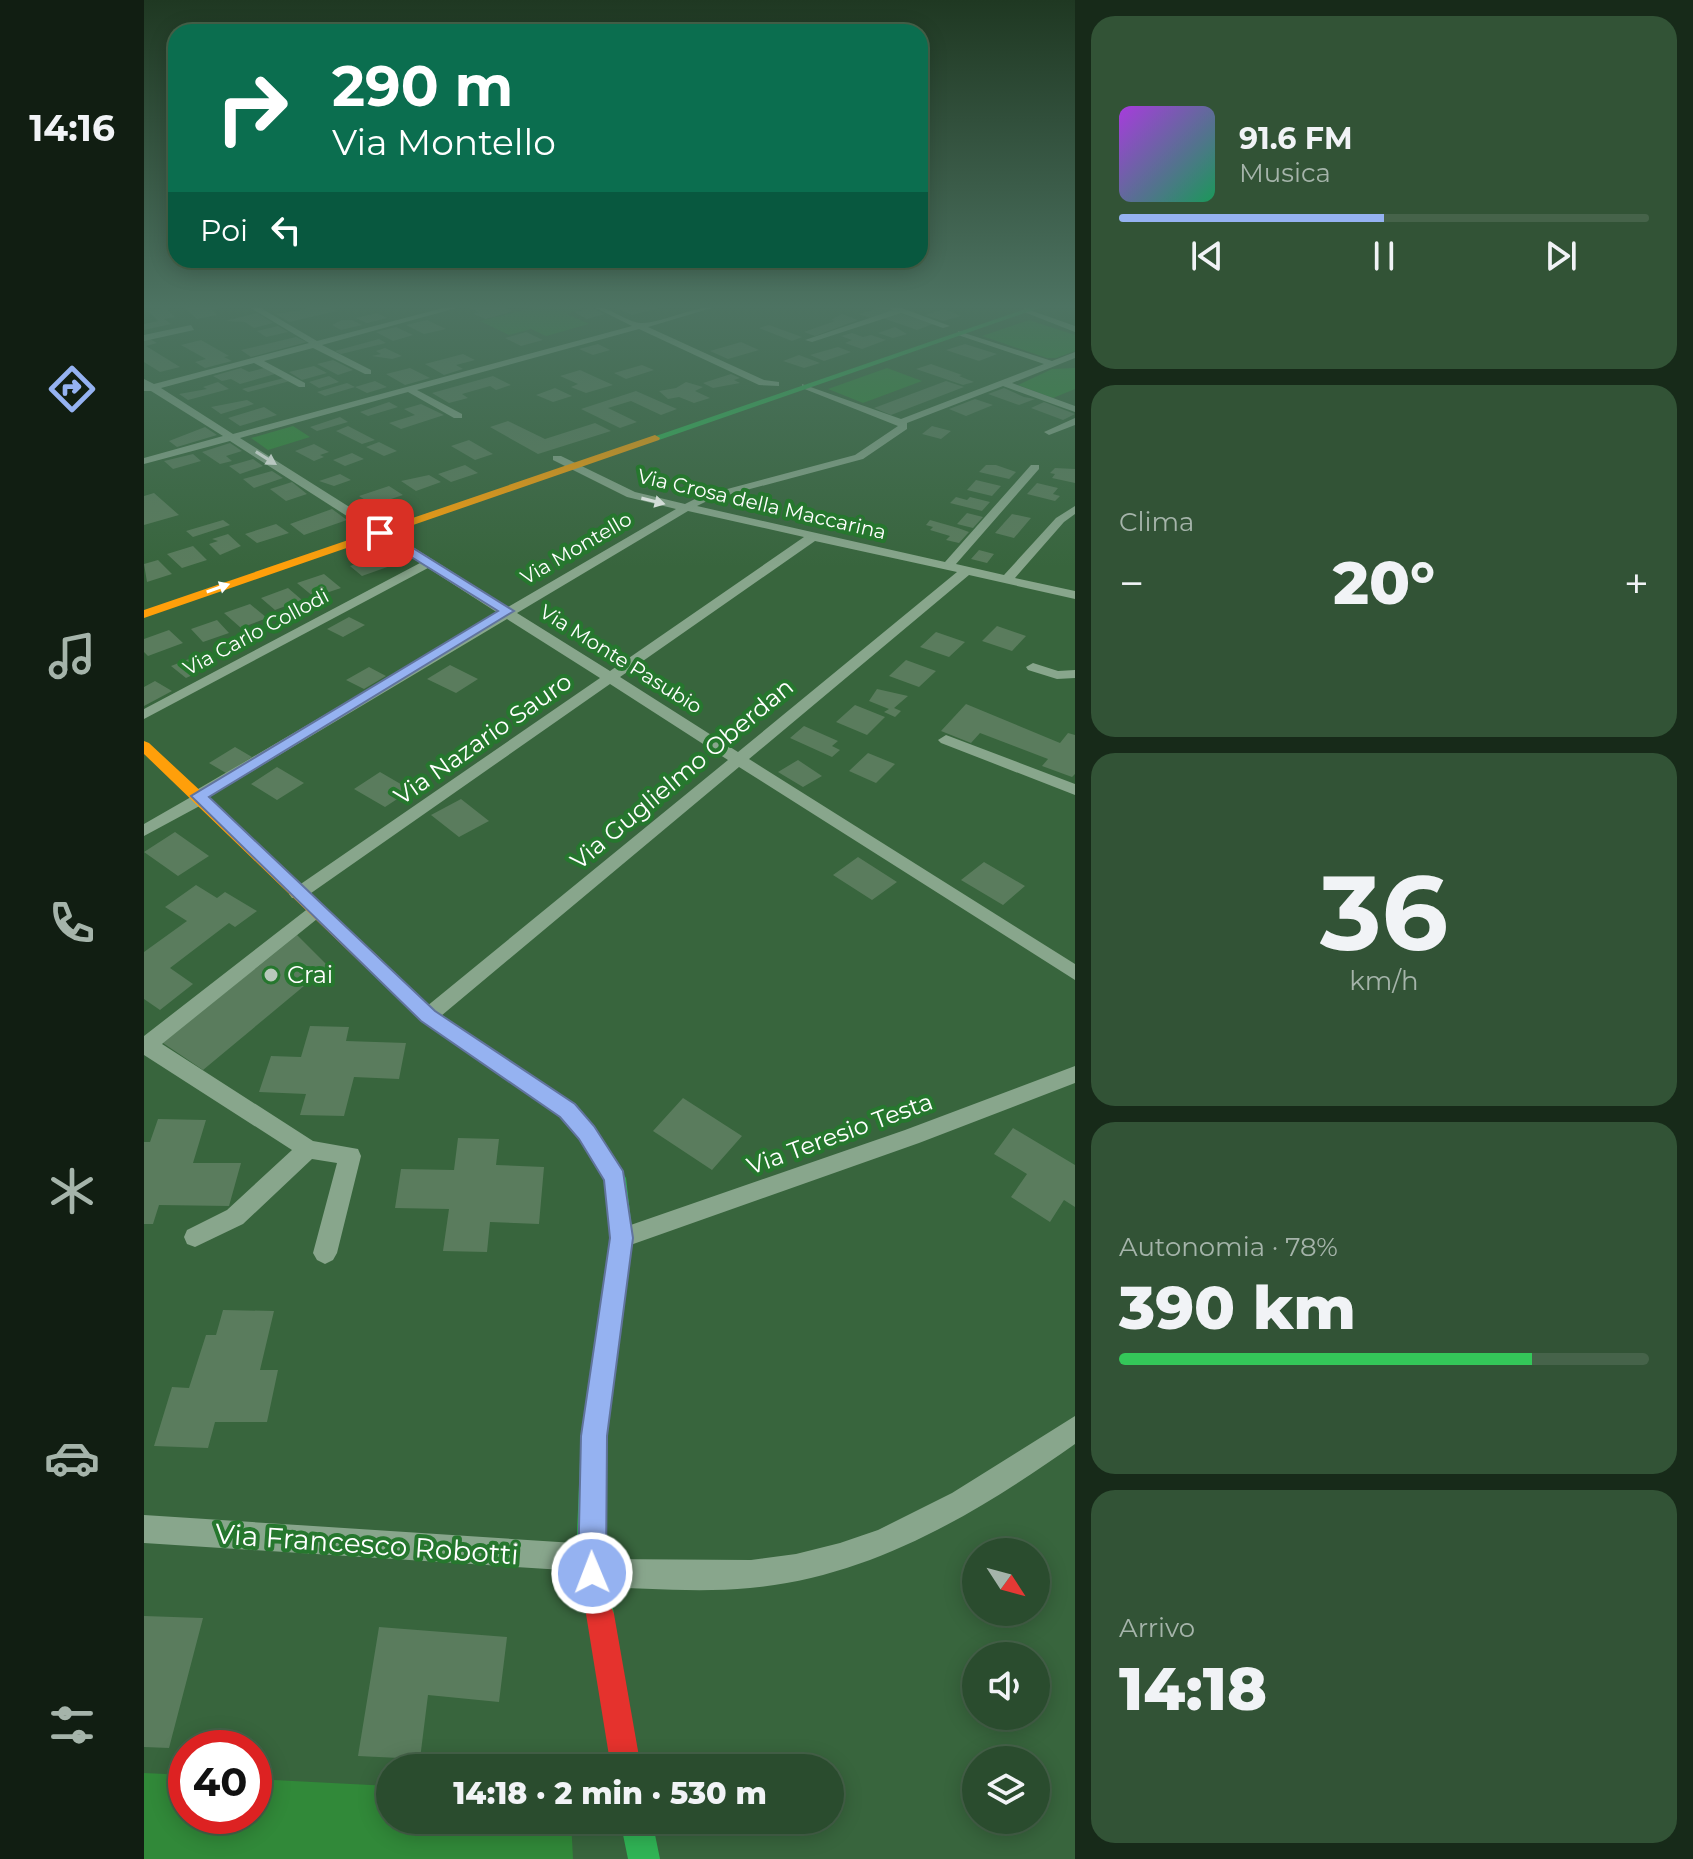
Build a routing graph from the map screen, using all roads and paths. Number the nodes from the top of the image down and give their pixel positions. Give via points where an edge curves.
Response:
1 (160, 394) edge
2 (391, 394) edge
3 (418, 394) edge
4 (766, 394) edge
5 (812, 394) edge
6 (975, 394) edge
7 (1033, 394) edge
8 (1075, 409) edge
9 (458, 416) dead end
10 (1075, 421) edge
11 (902, 422) junction
12 (1049, 432) dead end
13 (232, 437) junction
14 (144, 461) edge
15 (565, 462) junction
16 (1035, 467) dead end
17 (685, 508) junction
18 (1075, 509) edge
19 (372, 528) junction
20 (811, 538) junction
21 (430, 562) junction
22 (948, 566) junction
23 (967, 570) junction
24 (1007, 579) junction
25 (1075, 595) edge
26 (144, 597) edge
27 (508, 611) junction
28 (144, 614) edge
29 (1033, 667) dead end
30 (1075, 674) edge
31 (611, 677) junction
32 (144, 715) edge
33 (946, 740) dead end
34 (144, 746) edge
35 (739, 757) junction
36 (1075, 790) edge
37 (200, 797) junction
38 (144, 831) edge
39 (298, 894) junction
40 (316, 911) junction
41 (1075, 973) edge
42 (428, 1016) junction
43 (146, 1046) edge
44 (1075, 1074) edge
45 (308, 1149) junction
46 (195, 1237) dead end
47 (622, 1238) junction
48 (325, 1253) dead end
49 (1075, 1429) edge
50 (144, 1529) edge
51 (591, 1565) junction
52 (624, 1754) edge
53 (639, 1834) edge
54 (644, 1859) edge

1 - 13 street, Via Monte Pasubio
2 - 13 street
3 - 9 street
4 - 15 street
5 - 11 street
6 - 11 street, Via Montello
7 - 8 street
10 - 12 street
11 - 17 street, Via Montello via 903,427 859,457
13 - 14 street
13 -> 19 street, Via Monte Pasubio
15 -> 17 street, Via Crosa della Maccarina via 621,492
15 - 19 street
16 - 22 street
17 - 20 street, Via Crosa della Maccarina
17 - 27 street, Via Montello
18 - 24 street
19 - 21 street, Via Monte Pasubio
19 - 26 street
28 -> 19 street
20 - 22 street, Via Crosa della Maccarina
20 - 31 street, Via Nazario Sauro
21 - 27 street, Via Monte Pasubio
21 - 32 street, Via Carlo Collodi
22 - 23 street, Via Crosa della Maccarina
23 - 24 street, Via Crosa della Maccarina
23 - 35 street, Via Guglielmo Oberdan
24 - 25 street, Via Crosa della Maccarina
27 - 31 street, Via Monte Pasubio
27 - 37 street, Via Montello
29 - 30 street
31 - 35 street, Via Monte Pasubio
31 - 39 street, Via Nazario Sauro
33 - 36 street
34 - 37 street
35 - 41 street, Via Monte Pasubio
35 - 42 street, Via Guglielmo Oberdan
37 - 38 street, Via Montello
37 - 39 street
39 - 40 street
40 - 42 street
40 - 43 street
42 - 47 street via 567,1111 615,1178
43 - 45 street
44 - 47 street, Via Teresio Testa
45 - 46 street via 235,1217
45 - 48 street via 350,1156
47 - 51 street via 594,1436
49 - 51 street, Via Francesco Robotti via 973,1498 871,1548 751,1574
50 - 51 street, Via Francesco Robotti
51 - 52 street
53 - 54 street

